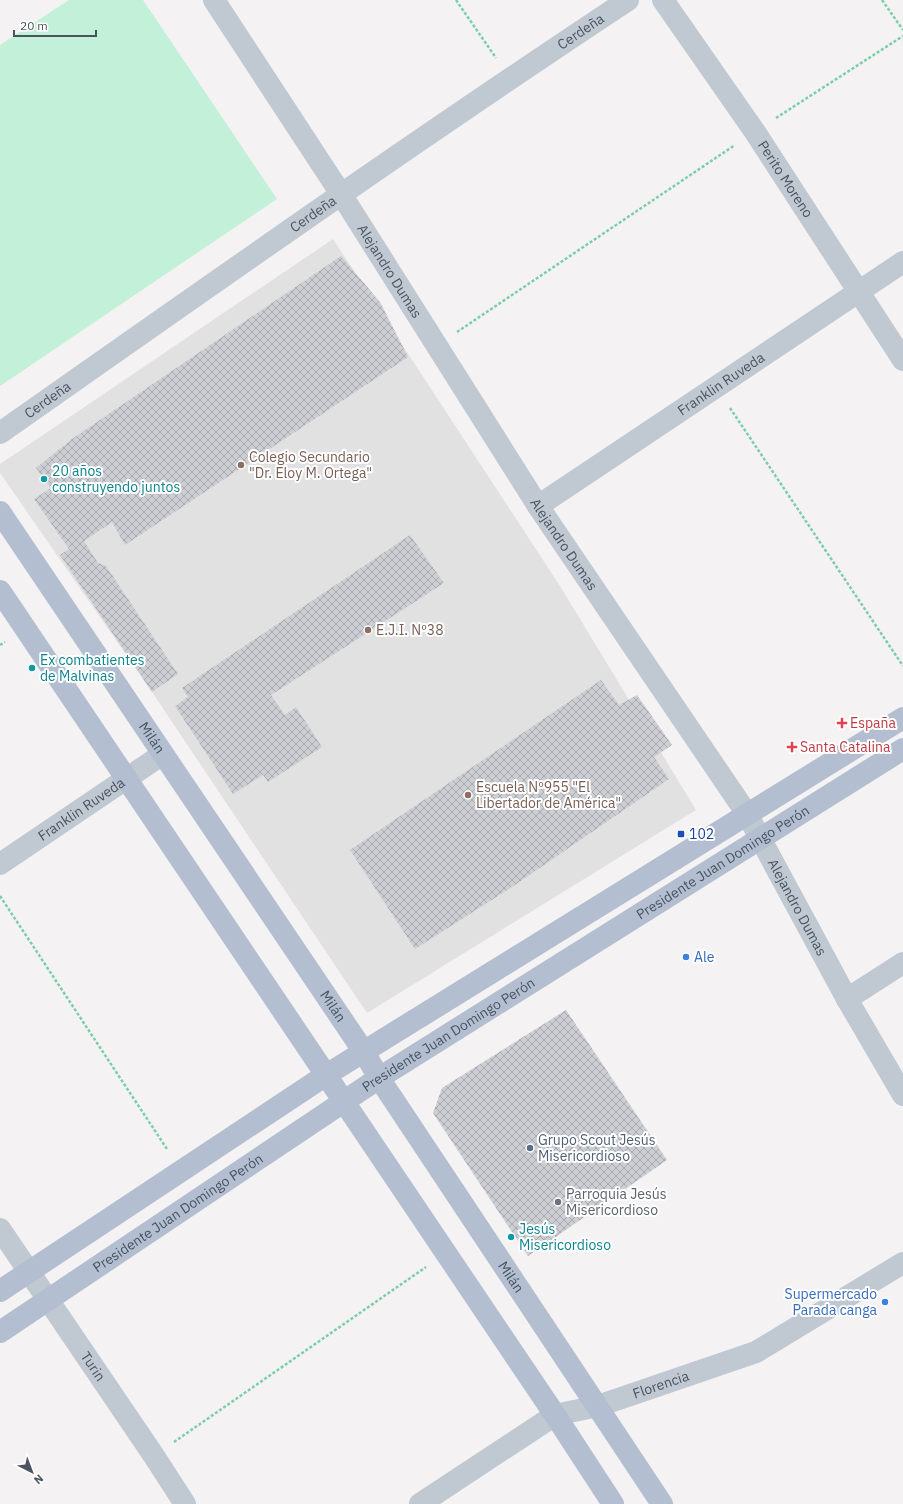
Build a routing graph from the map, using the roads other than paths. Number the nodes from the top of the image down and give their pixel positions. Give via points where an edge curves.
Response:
1 (214, 0) edge
2 (628, 0) edge
3 (664, 0) edge
4 (341, 194) junction
5 (903, 262) edge
6 (859, 292) junction
7 (903, 360) edge
8 (0, 433) edge
9 (538, 506) junction
10 (0, 512) edge
11 (0, 591) edge
12 (903, 718) edge
13 (903, 749) edge
14 (163, 754) junction
15 (127, 778) junction
16 (747, 814) junction
17 (759, 838) junction
18 (0, 864) edge
19 (903, 963) edge
20 (847, 999) junction
21 (364, 1052) junction
22 (326, 1075) junction
23 (378, 1078) junction
24 (903, 1095) edge
25 (343, 1102) junction
26 (0, 1229) edge
27 (903, 1263) edge
28 (28, 1272) junction
29 (0, 1291) edge
30 (48, 1300) junction
31 (0, 1332) edge
32 (598, 1406) junction
33 (555, 1415) junction
34 (184, 1504) edge
35 (420, 1504) edge
36 (613, 1504) edge
37 (662, 1504) edge

1 - 4 street, Alejandro Dumas
2 - 4 street, Cerdeña
3 - 6 street, Perito Moreno via 755,132
4 - 8 street, Cerdeña
4 - 9 street, Alejandro Dumas
5 - 6 street, Franklin Ruveda
6 - 7 street, Perito Moreno
6 - 9 street, Franklin Ruveda
9 - 16 street, Alejandro Dumas
10 - 14 main road, Milán
11 - 15 main road
12 - 16 main road, Presidente Juan Domingo Perón
13 - 17 main road, Presidente Juan Domingo Perón
14 - 15 street, Franklin Ruveda
14 - 21 main road, Milán
15 - 18 street, Franklin Ruveda
15 - 22 main road
16 - 17 street, Alejandro Dumas
16 - 21 main road, Presidente Juan Domingo Perón
17 - 20 street, Alejandro Dumas
17 - 23 main road, Presidente Juan Domingo Perón
19 - 20 street
20 - 24 street, Alejandro Dumas
21 - 22 main road, Presidente Juan Domingo Perón
21 - 23 main road, Milán
22 - 25 main road
22 - 28 main road, Presidente Juan Domingo Perón
23 - 25 main road, Presidente Juan Domingo Perón
23 - 32 main road, Milán
25 - 30 main road, Presidente Juan Domingo Perón
25 - 33 main road
26 - 28 street, Turin
27 - 32 street, Florencia via 756,1352
28 - 29 main road, Presidente Juan Domingo Perón
28 - 30 street, Turin
30 - 31 main road, Presidente Juan Domingo Perón
30 - 34 street, Turin
32 - 33 street, Florencia
32 - 37 main road, Milán
33 - 35 street, Florencia
33 - 36 main road

